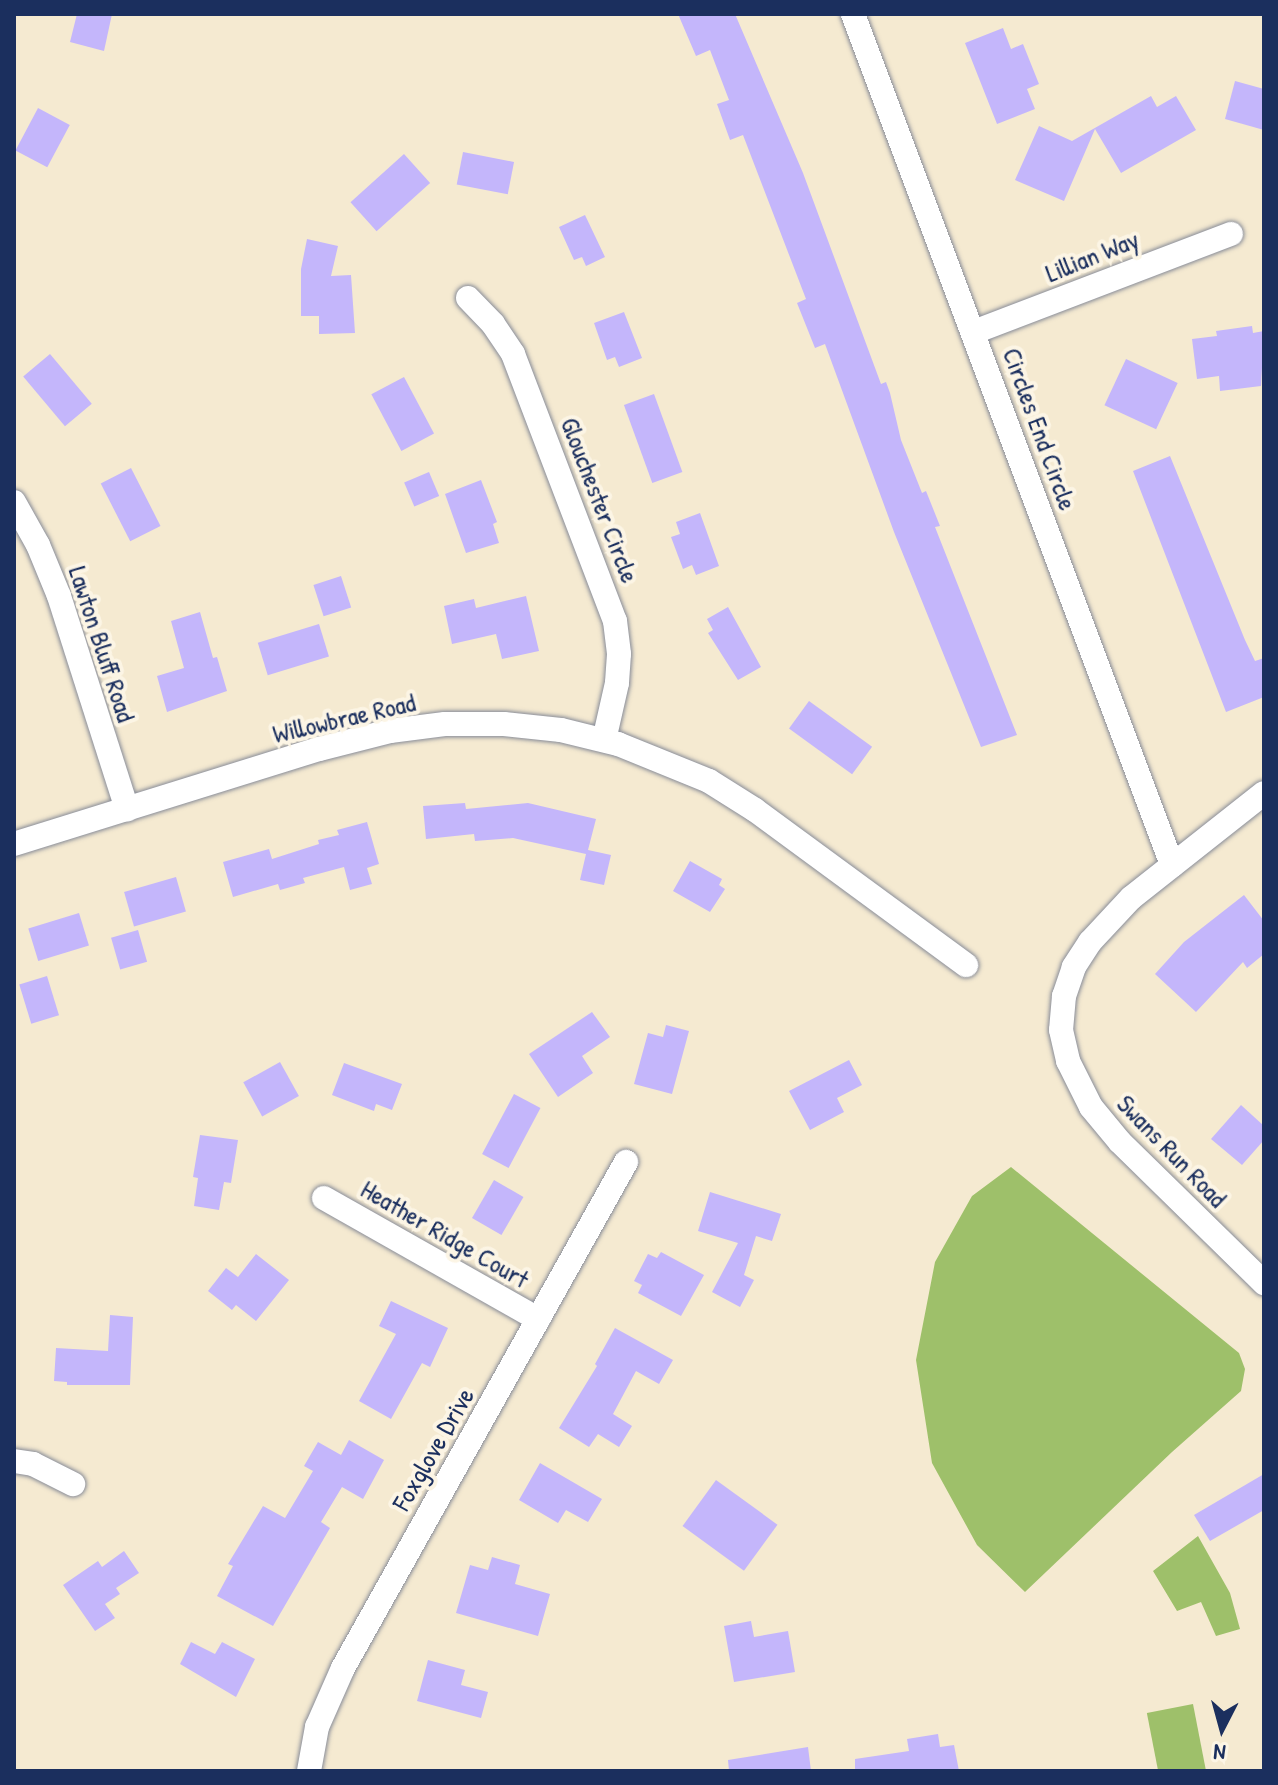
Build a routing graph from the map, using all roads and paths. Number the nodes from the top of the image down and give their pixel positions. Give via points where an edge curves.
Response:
1 (853, 14) edge
2 (1231, 234) dead end
3 (468, 298) dead end
4 (974, 332) junction
5 (14, 502) edge
6 (604, 740) junction
7 (1264, 793) edge
8 (127, 809) junction
9 (14, 844) edge
10 (1172, 865) junction
11 (966, 965) dead end
12 (626, 1162) dead end
13 (324, 1198) dead end
14 (1264, 1283) edge
15 (538, 1319) junction
16 (14, 1461) edge
17 (73, 1484) dead end
18 (309, 1771) edge

1 - 4 street, Circles End Circle
2 - 4 street, Lillian Way
3 - 6 street, Glouchester Circle via 513,354 615,621 617,683
4 - 10 street, Circles End Circle
5 - 8 street, Lawton Bluff Road via 59,596
6 - 8 street, Willowbrae Road via 504,724 417,727 319,749
6 - 11 street, Willowbrae Road via 709,781
7 - 10 street, Swans Run Road
8 - 9 street, Willowbrae Road
10 - 14 street, Swans Run Road via 1131,898 1074,967 1062,1012 1064,1046 1091,1107 1120,1142
12 - 15 street, Foxglove Drive
13 - 15 street, Heather Ridge Court
15 - 18 street, Foxglove Drive via 343,1668 317,1727
16 - 17 street via 33,1464

